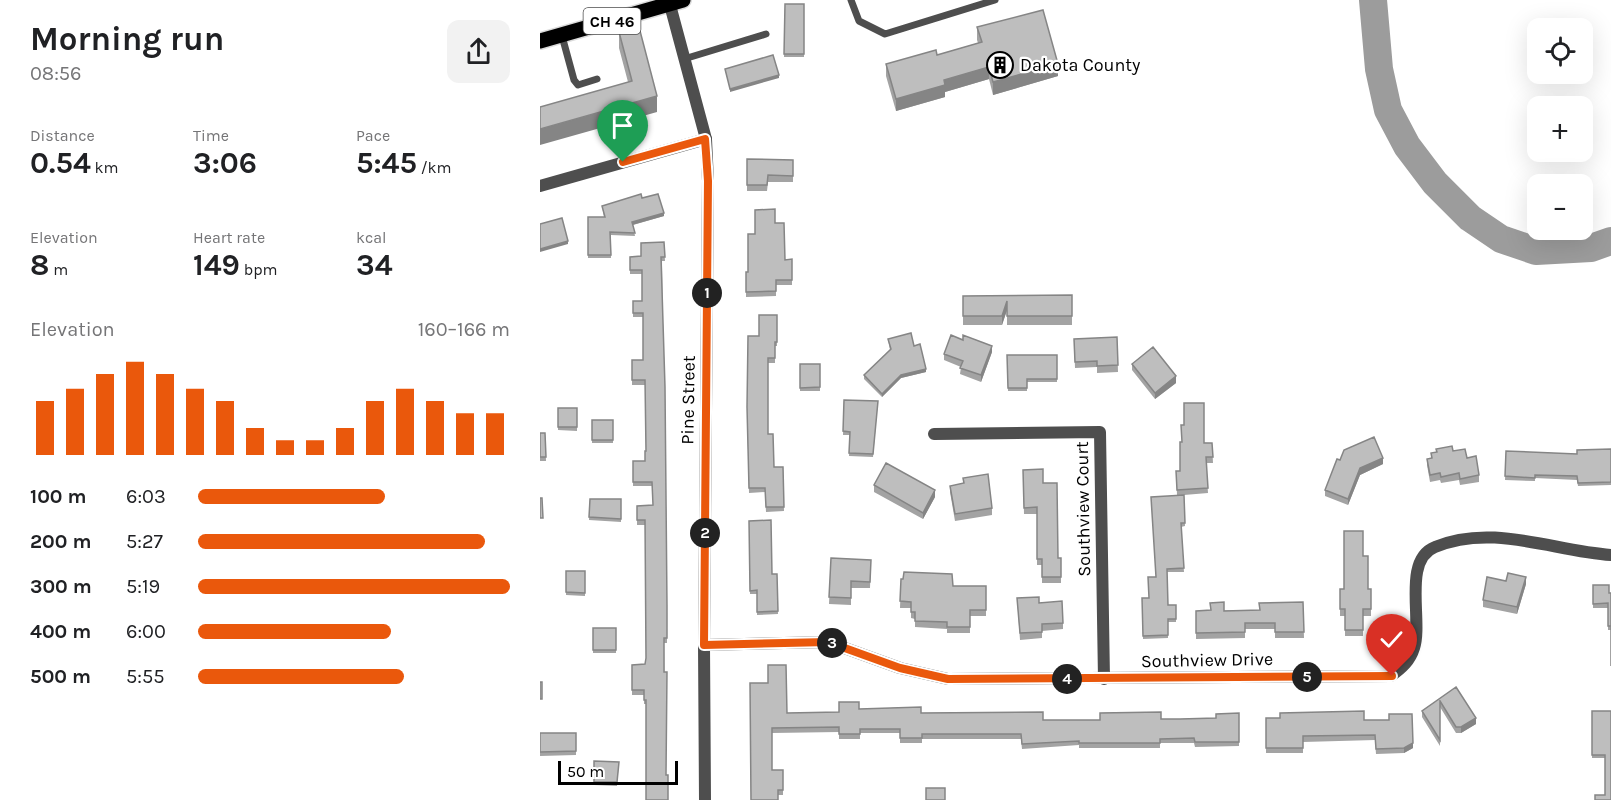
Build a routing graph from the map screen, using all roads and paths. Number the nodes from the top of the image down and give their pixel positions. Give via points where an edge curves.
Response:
1 (851, 0) edge
2 (995, 0) edge
3 (676, 2) edge
4 (766, 34) dead end
5 (561, 35) junction
6 (540, 41) edge
7 (684, 59) junction
8 (597, 79) dead end
9 (705, 139) junction
10 (540, 186) edge
11 (934, 434) dead end
12 (1611, 555) edge
13 (704, 645) junction
14 (1104, 679) junction
15 (705, 800) edge

1 - 2 lane via 860,21 885,34
3 - 5 main road, CH 46
3 - 7 street, Pine Street
4 - 7 lane
5 - 6 main road, CH 46
5 - 8 lane via 578,85
7 - 9 street, Pine Street
9 - 10 street
9 - 13 street, Pine Street via 708,193
11 - 14 street, Southview Court via 1100,432
12 - 14 street, Southview Drive via 1503,537 1453,539 1430,549 1417,566 1414,647 1406,665 1392,676
13 - 14 street, Southview Drive via 828,642 900,668 948,679
13 - 15 street, Pine Street

